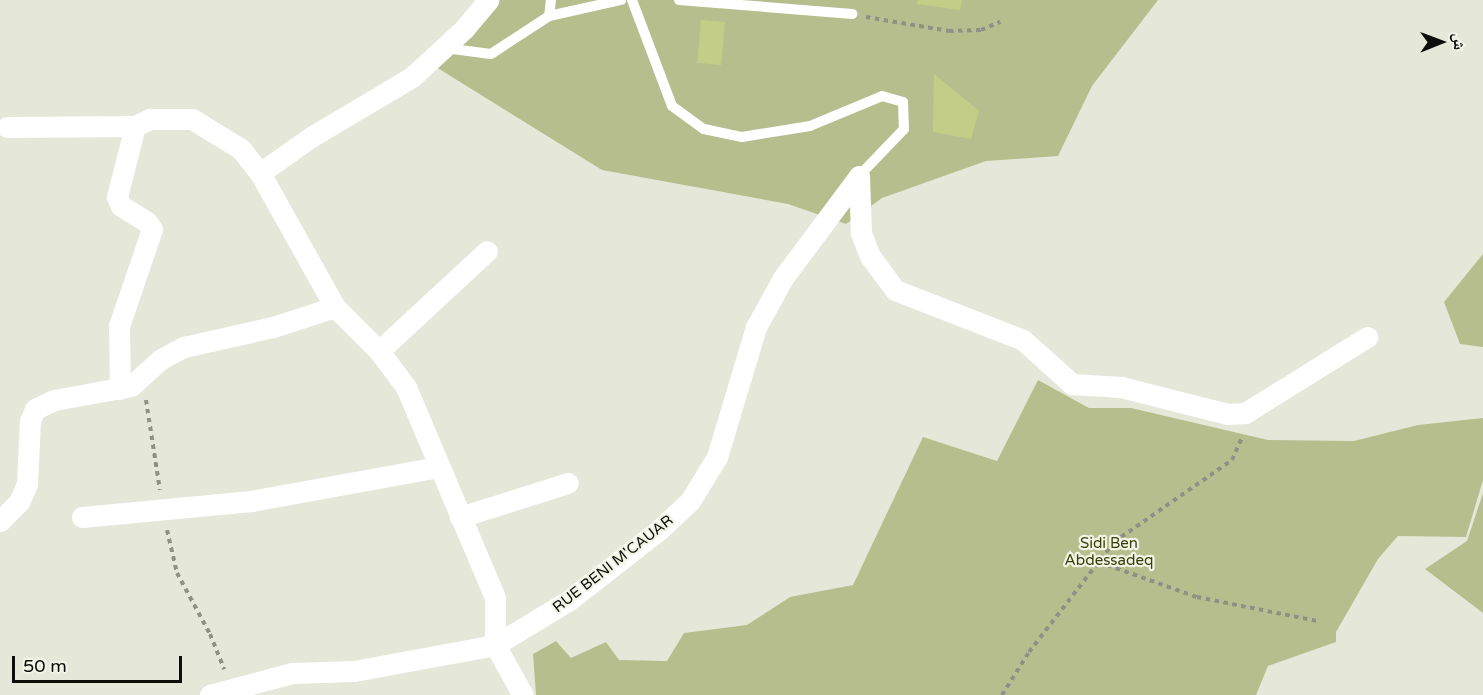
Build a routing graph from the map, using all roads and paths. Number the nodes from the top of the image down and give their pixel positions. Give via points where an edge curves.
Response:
1 (488, 0) edge
2 (551, 0) edge
3 (621, 0) edge
4 (632, 0) edge
5 (679, 0) edge
6 (852, 14) joint
7 (549, 16) junction
8 (1000, 22) dead end
9 (445, 48) junction
10 (135, 126) junction
11 (7, 127) dead end
12 (260, 173) junction
13 (859, 176) junction
14 (487, 250) dead end
15 (335, 307) junction
16 (1367, 337) dead end
17 (379, 351) junction
18 (146, 374) junction
19 (120, 389) junction
20 (1242, 438) dead end
21 (439, 467) junction
22 (568, 483) dead end
23 (162, 508) junction
24 (82, 517) dead end
25 (460, 517) junction
26 (0, 521) edge
27 (1099, 562) junction
28 (1317, 621) dead end
29 (495, 645) junction
30 (232, 690) junction
31 (210, 695) edge
32 (522, 695) edge
33 (1002, 695) edge

1 - 9 street
2 - 7 lane
3 - 7 lane
4 - 13 lane via 672,106 704,129 742,137 810,126 882,96 903,102 904,129
5 - 6 lane
6 - 8 path via 949,31 981,30
7 - 9 lane via 491,54
9 - 12 street via 412,77 310,137
10 - 11 street
10 - 12 street via 150,119 192,119 241,149
10 - 19 street via 117,197 121,206 152,229 119,326
12 - 15 street
13 - 16 street via 861,233 870,256 895,290 1023,340 1072,384 1121,387 1228,414 1245,413
13 - 29 street, RUE BENI M'CAUAR via 806,242 756,327 717,457 690,501 568,601
14 - 17 street
15 - 17 street
15 - 18 street via 273,327 184,347 161,359
17 - 21 street via 406,387
18 - 19 street
18 - 23 path via 146,409
19 - 26 street via 54,400 35,409 30,421 27,484 19,502
20 - 27 path via 1232,460 1114,542
21 - 23 street via 250,501
21 - 25 street
22 - 25 street
23 - 24 street
23 - 30 path via 177,573 210,634
25 - 29 street via 495,598
27 - 28 path via 1197,597
27 - 33 path via 1029,652
29 - 30 street, RUE BENI M'CAUAR via 354,671 292,673
29 - 32 street
30 - 31 street, RUE BENI M'CAUAR

